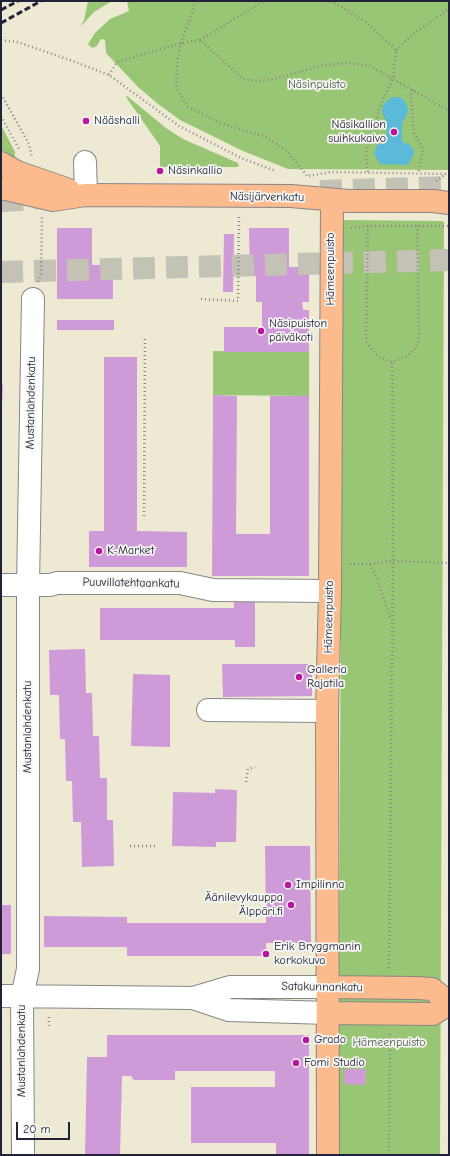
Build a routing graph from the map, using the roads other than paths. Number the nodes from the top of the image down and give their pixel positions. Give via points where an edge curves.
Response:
1 (85, 162) dead end
2 (1, 163) edge
3 (1, 188) edge
4 (86, 195) junction
5 (332, 200) junction
6 (449, 203) edge
7 (33, 299) road end
8 (1, 585) edge
9 (28, 585) junction
10 (330, 591) junction
11 (208, 710) dead end
12 (327, 711) junction
13 (328, 987) junction
14 (12, 997) edge
15 (193, 998) junction
16 (449, 1003) edge
17 (328, 1013) junction
18 (23, 1155) edge
19 (328, 1155) edge

1 - 4 street
2 - 4 main road, Näsijärvenkatu via 40,181
3 - 4 main road, Näsijärvenkatu via 53,200
4 - 5 main road, Näsijärvenkatu via 291,196
5 - 6 main road, Näsijärvenkatu
5 - 10 main road, Hämeenpuisto
7 - 9 street, Mustanlahdenkatu
8 - 9 street, Puuvillatehtaankatu
9 - 10 street, Puuvillatehtaankatu via 180,583 212,590
9 - 14 street, Mustanlahdenkatu via 28,969
10 - 12 main road, Hämeenpuisto
11 - 12 street
12 - 13 main road, Hämeenpuisto
13 - 15 street, Satakunnankatu via 230,987
13 - 16 main road, Satakunnankatu via 432,989
13 - 17 main road, Hämeenpuisto
14 - 15 street, Satakunnankatu
14 - 18 street, Mustanlahdenkatu
15 - 17 street, Satakunnankatu via 229,1010
16 - 17 main road, Satakunnankatu via 433,1014
17 - 19 main road, Hämeenpuisto

